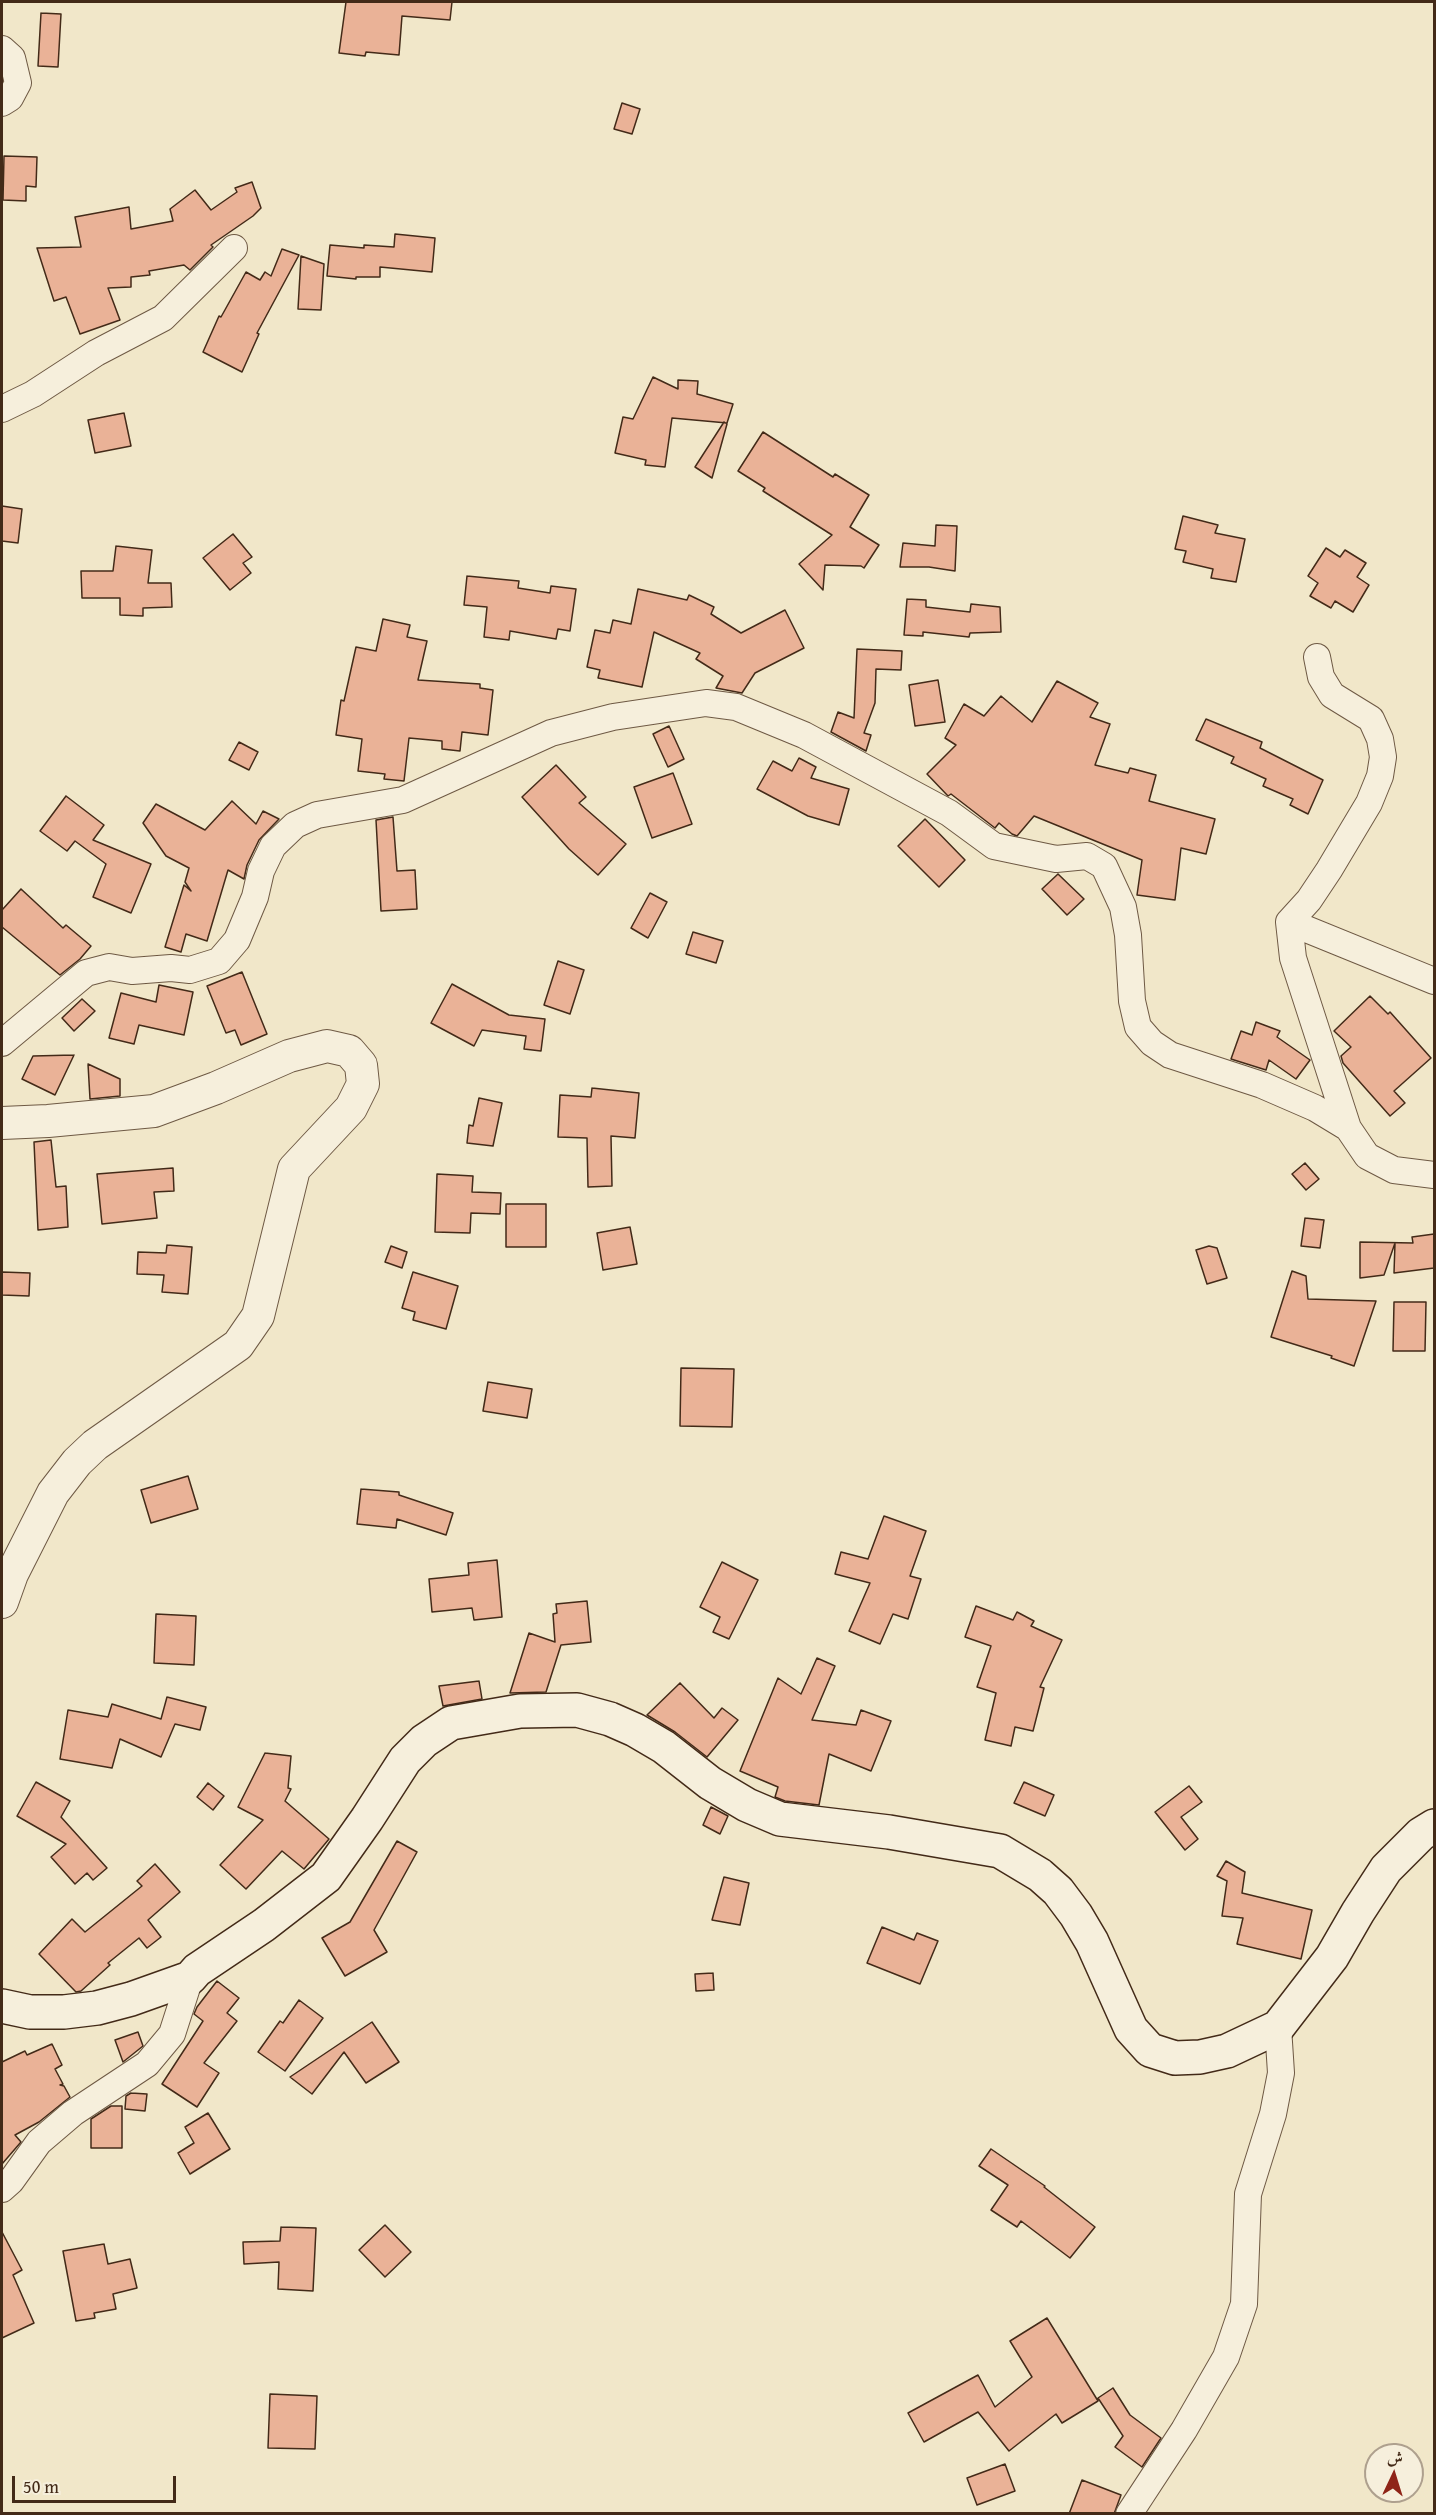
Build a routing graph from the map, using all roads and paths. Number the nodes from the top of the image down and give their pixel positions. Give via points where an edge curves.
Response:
1 (2, 49) edge
2 (2, 103) edge
3 (234, 248) dead end
4 (2, 409) edge
5 (1317, 657) dead end
6 (1289, 922) junction
7 (1434, 981) edge
8 (2, 1044) edge
9 (2, 1123) edge
10 (1347, 1128) junction
11 (1434, 1175) edge
12 (2, 1602) edge
13 (1434, 1826) edge
14 (190, 1978) junction
15 (2, 2006) edge
16 (1278, 2027) junction
17 (2, 2189) edge
18 (1129, 2514) edge

1 - 2 street via 12,58 18,83 10,98
3 - 4 street via 163,318
5 - 6 street via 1321,676 1332,695 1371,719 1383,757 1369,803 1309,900
6 - 7 street
6 - 10 street via 1293,958
8 - 10 street via 86,973 109,967 132,971 190,970 219,961 237,940 273,846 295,825 317,815 403,800 551,734 614,717 706,704 736,707 804,735 949,813 994,846 1056,859 1087,856 1104,866 1123,908 1132,1001 1138,1027 1145,1036 1170,1055 1262,1085 1315,1108
9 - 12 street via 154,1111 289,1056 327,1046 349,1052 361,1065 363,1084 351,1108 294,1169 258,1316 238,1345 95,1445 77,1462 52,1493
10 - 11 street via 1367,1156 1394,1170
13 - 16 main road via 1420,1834 1386,1869 1332,1957
14 - 15 main road via 97,2008 30,2012
14 - 16 main road via 326,1877 405,1760 436,1731 451,1723 496,1714 577,1710 635,1730 710,1783 780,1819 983,1847 1019,1862 1040,1875 1076,1915 1131,2029 1150,2050 1175,2058 1200,2057 1227,2051
14 - 17 street via 171,2034 147,2064 73,2113 39,2142
16 - 18 street via 1281,2073 1273,2114 1248,2194 1244,2304 1226,2357

